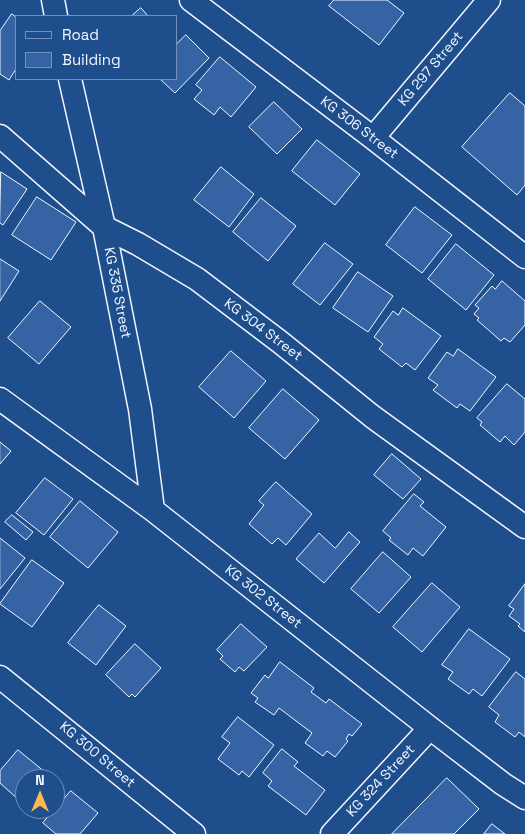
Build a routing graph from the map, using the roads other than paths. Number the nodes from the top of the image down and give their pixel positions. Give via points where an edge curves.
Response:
1 (54, 0) edge
2 (191, 0) edge
3 (489, 0) edge
4 (56, 15) edge
5 (70, 80) edge
6 (0, 136) edge
7 (373, 138) junction
8 (104, 227) junction
9 (525, 257) edge
10 (0, 399) edge
11 (153, 510) junction
12 (525, 527) edge
13 (0, 677) edge
14 (430, 728) junction
15 (525, 798) edge
16 (194, 834) edge
17 (332, 834) edge

1 - 4 street
2 - 7 street, KG 306 Street
3 - 7 street, KG 297 Street
5 - 8 street, KG 335 Street
6 - 8 street, KG 304 Street
7 - 9 street, KG 306 Street
8 - 11 street, KG 335 Street via 140,409
8 - 12 street, KG 304 Street via 197,279 373,416
10 - 11 street, KG 302 Street
11 - 14 street, KG 302 Street
13 - 16 street, KG 300 Street
14 - 15 street, KG 302 Street
14 - 17 street, KG 324 Street

